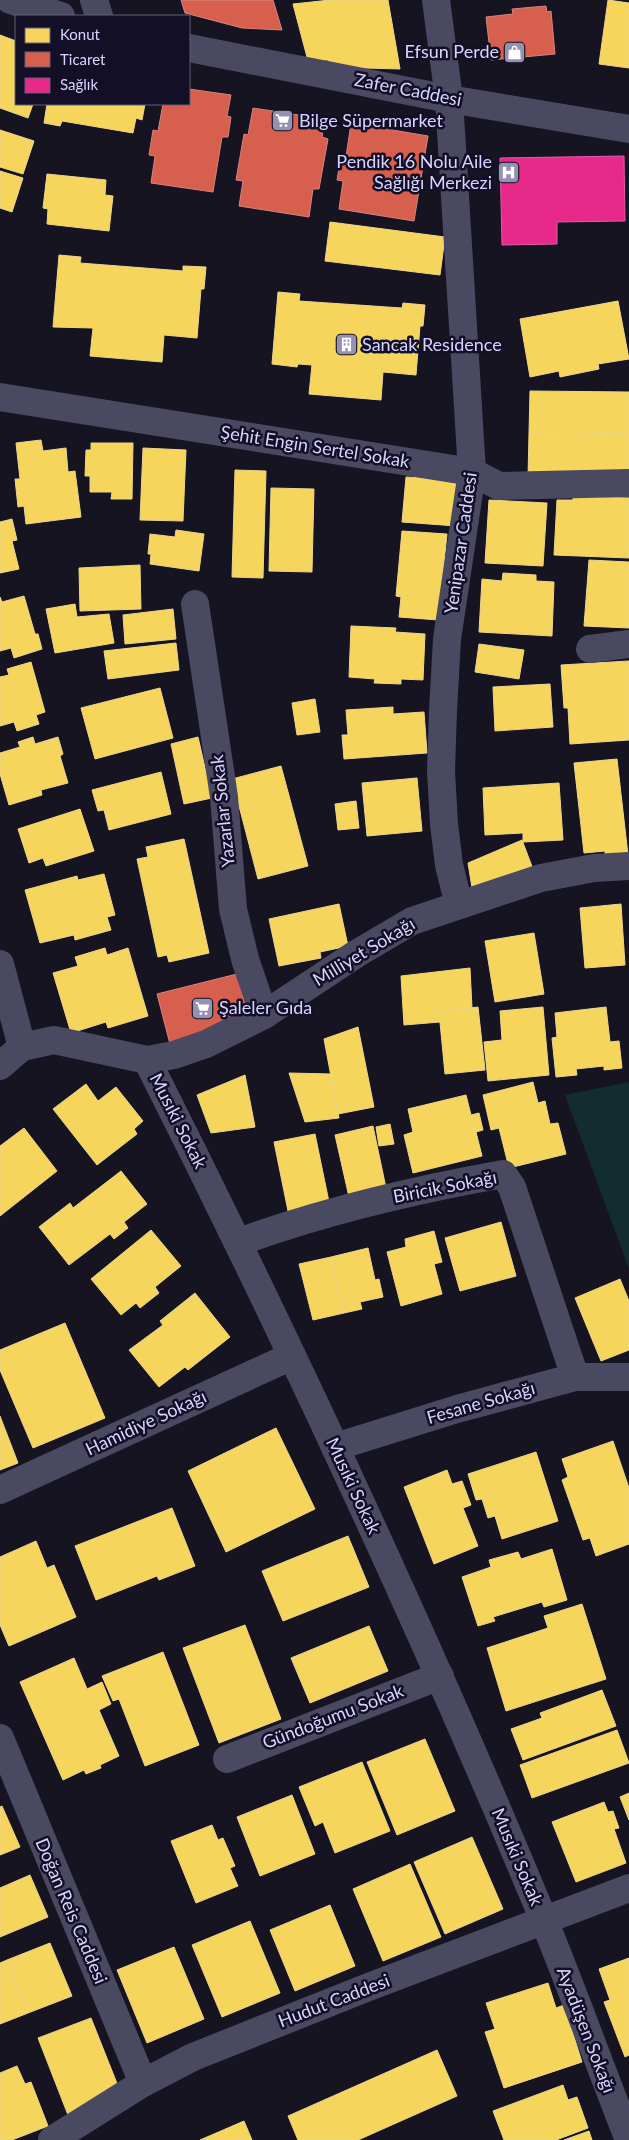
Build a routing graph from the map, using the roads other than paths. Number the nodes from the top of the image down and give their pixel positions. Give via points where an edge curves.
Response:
1 (10, 0) edge
2 (94, 0) edge
3 (436, 0) edge
4 (58, 15) edge
5 (99, 15) edge
6 (190, 48) edge
7 (449, 99) junction
8 (629, 129) edge
9 (0, 397) edge
10 (472, 472) junction
11 (629, 483) edge
12 (195, 604) dead end
13 (629, 644) edge
14 (590, 649) dead end
15 (629, 866) edge
16 (459, 905) junction
17 (0, 964) edge
18 (264, 1015) junction
19 (22, 1047) junction
20 (147, 1060) junction
21 (0, 1066) edge
22 (239, 1242) junction
23 (292, 1356) junction
24 (575, 1377) junction
25 (629, 1377) edge
26 (335, 1447) junction
27 (0, 1490) edge
28 (440, 1676) junction
29 (0, 1738) edge
30 (227, 1759) dead end
31 (629, 1888) edge
32 (544, 1920) junction
33 (143, 2083) junction
34 (52, 2140) edge
35 (629, 2140) edge

1 - 4 street
2 - 5 street
3 - 7 street, Yenipazar Caddesi
6 - 7 street, Zafer Caddesi
7 - 8 street, Zafer Caddesi
7 - 10 street, Yenipazar Caddesi
9 - 10 street, Şehit Engin Sertel Sokak
10 - 11 street, Şehit Engin Sertel Sokak via 500,486
10 - 16 street, Yenipazar Caddesi via 447,639 441,771 449,865
12 - 18 street, Yazarlar Sokak via 224,797 233,909 244,959
13 - 14 street
15 - 16 street, Milliyet Sokağı via 594,868 541,878
16 - 18 street, Milliyet Sokağı via 412,921
17 - 19 street
18 - 20 street, Milliyet Sokağı via 206,1044
19 - 20 street, Milliyet Sokağı via 54,1040
19 - 21 street
20 - 22 street, Musıki Sokak
22 - 23 street, Musıki Sokak
22 - 24 street, Biricik Sokağı via 371,1202 503,1174 512,1187
23 - 26 street, Musıki Sokak
23 - 27 street, Hamidiye Sokağı
24 - 25 street, Fesane Sokağı
24 - 26 street, Fesane Sokağı via 456,1409
26 - 28 street, Musıki Sokak
28 - 30 street, Gündoğumu Sokak
28 - 32 street, Musıki Sokak
29 - 33 street, Doğan Reis Caddesi
31 - 32 street, Hudut Caddesi
32 - 33 street, Hudut Caddesi via 193,2057
32 - 35 street, Ayadüşen Sokağı
33 - 34 street, Hudut Caddesi

